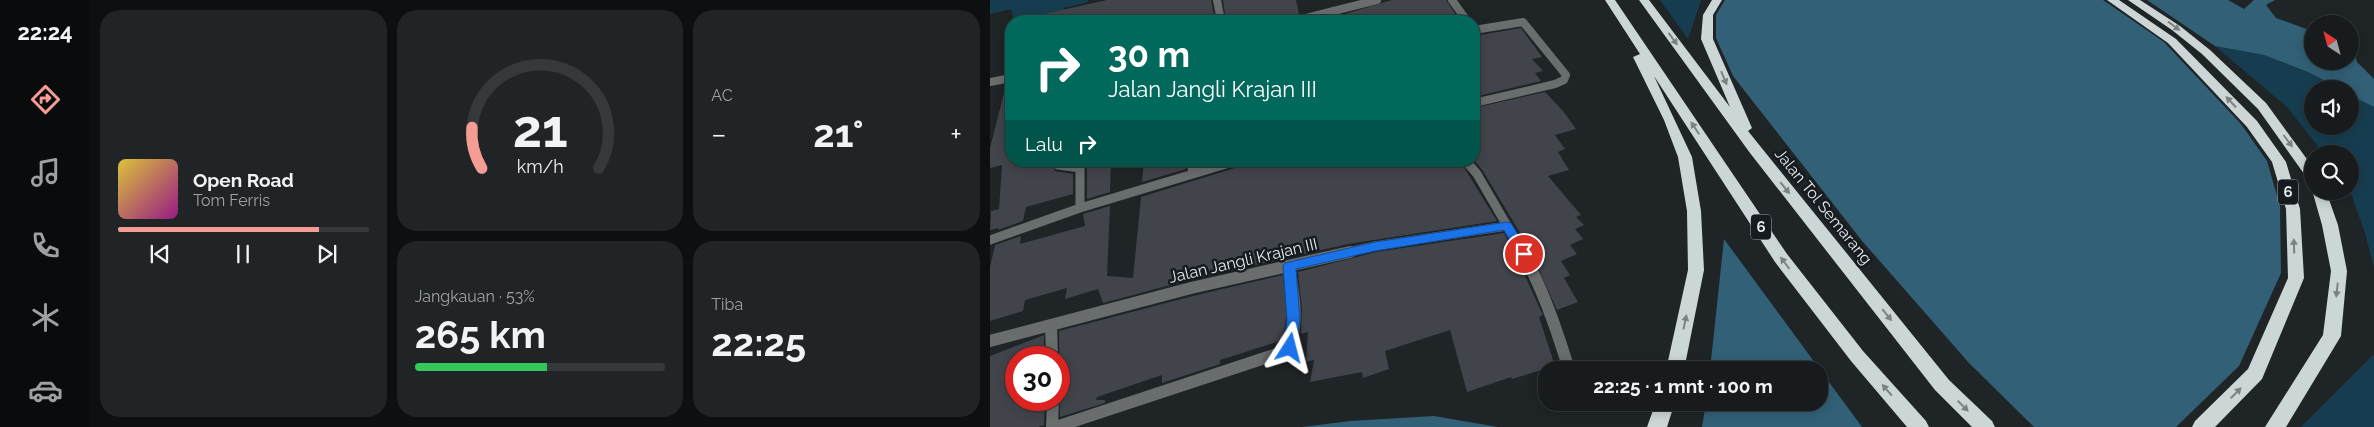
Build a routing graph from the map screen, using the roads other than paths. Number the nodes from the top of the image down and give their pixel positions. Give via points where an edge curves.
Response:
1 (1217, 0) edge
2 (1377, 0) edge
3 (1452, 0) edge
4 (1610, 0) edge
5 (1644, 0) edge
6 (1717, 0) edge
7 (2112, 0) edge
8 (2133, 0) edge
9 (1333, 11) junction
10 (1220, 15) edge
11 (1317, 15) edge
12 (1336, 15) edge
13 (1463, 15) edge
14 (1620, 15) junction
15 (1480, 29) edge
16 (1005, 79) edge
17 (990, 82) edge
18 (1480, 102) edge
19 (1755, 150) junction
20 (2304, 163) edge
21 (1073, 167) edge
22 (1192, 167) edge
23 (1216, 167) edge
24 (1471, 167) edge
25 (1193, 174) junction
26 (2322, 200) edge
27 (1080, 208) junction
28 (1507, 226) junction
29 (990, 240) edge
30 (1289, 266) junction
31 (1051, 325) junction
32 (990, 341) edge
33 (1052, 346) edge
34 (1566, 361) edge
35 (1677, 361) edge
36 (1053, 411) edge
37 (1663, 411) edge
38 (1054, 427) edge
39 (1657, 427) edge
40 (1919, 427) edge
41 (1985, 427) edge
42 (2202, 427) edge
43 (2275, 427) edge

1 - 10 street
2 - 9 street
3 - 13 street
4 - 14 highway, 6
5 -> 19 highway, Jalan Tol Semarang
6 -> 19 highway via 1708,15 1707,38
42 -> 7 highway, 6 via 2254,374 2296,278 2293,210 2279,162 2252,124 2172,42
8 -> 20 highway, 6 via 2206,52 2262,106
9 - 11 street
9 - 12 street
35 -> 14 highway, 6 via 1696,270 1694,211 1681,148
40 -> 14 highway, 6 via 1857,356 1782,258
15 - 18 street via 1523,22 1566,75 1564,80 1555,84
16 - 17 street
19 -> 41 highway, Jalan Tol Semarang via 1942,385
21 - 27 street via 1080,168
22 - 25 street
23 - 25 street
24 - 28 street
25 - 27 street
26 -> 43 highway, 6 via 2339,271 2332,336
27 - 29 street
28 - 30 street, Jalan Jangli Krajan III via 1375,246
28 - 34 street via 1543,294
30 - 31 street, Jalan Jangli Krajan III
30 - 38 street via 1294,320 1290,348 1286,351
31 - 32 street, Jalan Jangli Krajan III
31 - 33 street
36 - 38 street
37 - 39 highway

